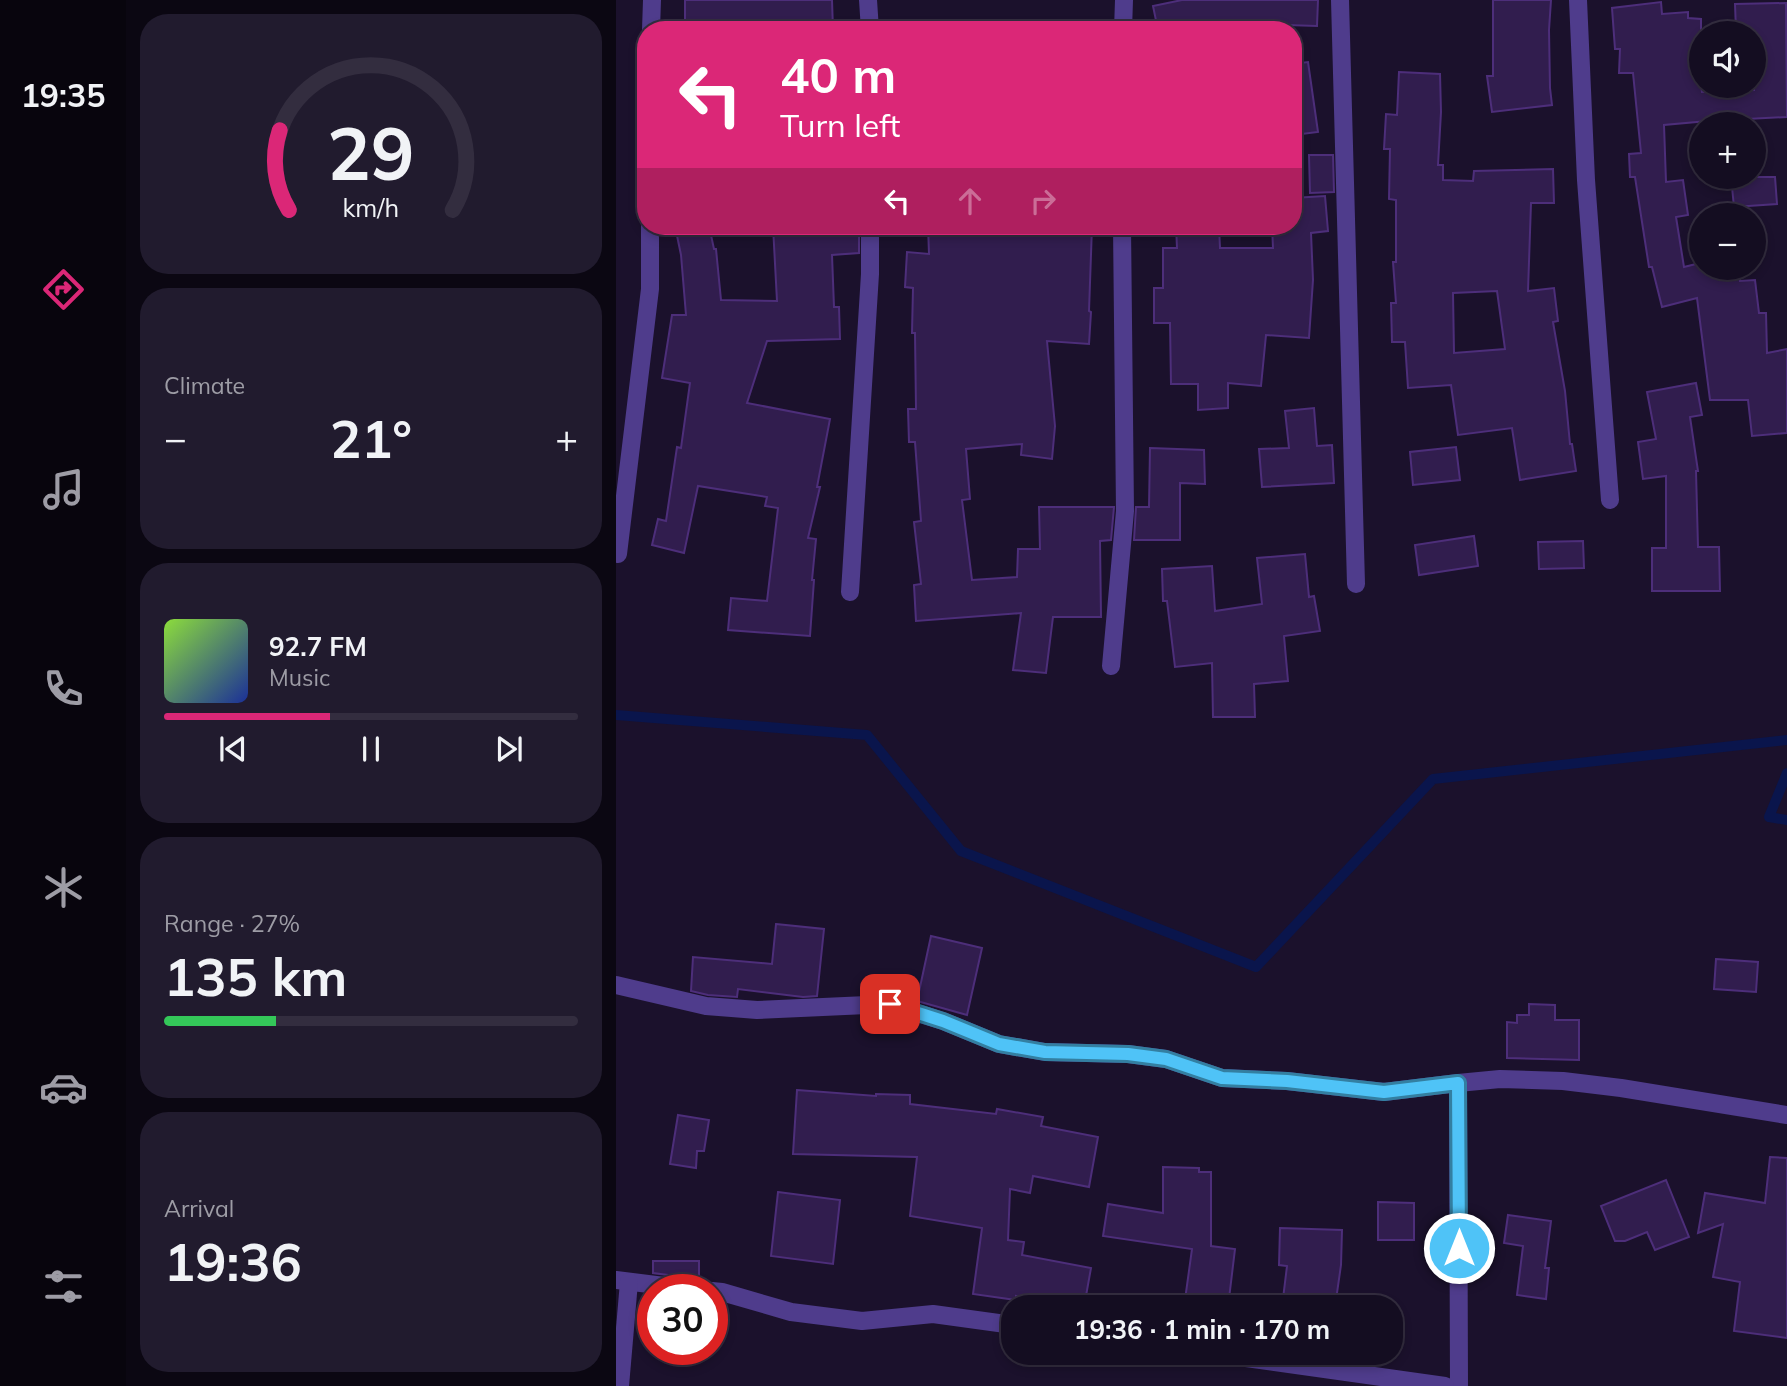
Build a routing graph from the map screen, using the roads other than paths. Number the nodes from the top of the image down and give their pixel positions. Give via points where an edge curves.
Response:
1 (652, 0) edge
2 (868, 0) edge
3 (1124, 0) edge
4 (1340, 0) edge
5 (1578, 0) edge
6 (652, 21) edge
7 (869, 21) edge
8 (1123, 21) edge
9 (650, 235) edge
10 (870, 235) edge
11 (1122, 235) edge
12 (1610, 500) dead end
13 (618, 554) dead end
14 (1356, 584) dead end
15 (850, 592) dead end
16 (1111, 666) dead end
17 (616, 985) edge
18 (1458, 1083) junction
19 (1787, 1115) edge
20 (622, 1281) edge
21 (728, 1295) edge
22 (1001, 1323) edge
23 (1295, 1365) edge
24 (620, 1386) edge
25 (1445, 1386) edge
26 (1460, 1386) edge

1 - 6 street
2 - 7 street
3 - 8 street
4 - 14 street
5 - 12 street via 1586,180
9 - 13 street via 650,289
10 - 15 street
11 - 16 street via 1125,512
17 - 18 street via 706,1006 757,1010 890,1004 999,1044 1045,1052 1166,1059 1222,1078 1384,1092
18 - 19 street via 1563,1081
18 - 26 street
20 - 24 street
21 - 22 street via 791,1312 862,1321 933,1314
23 - 25 street

